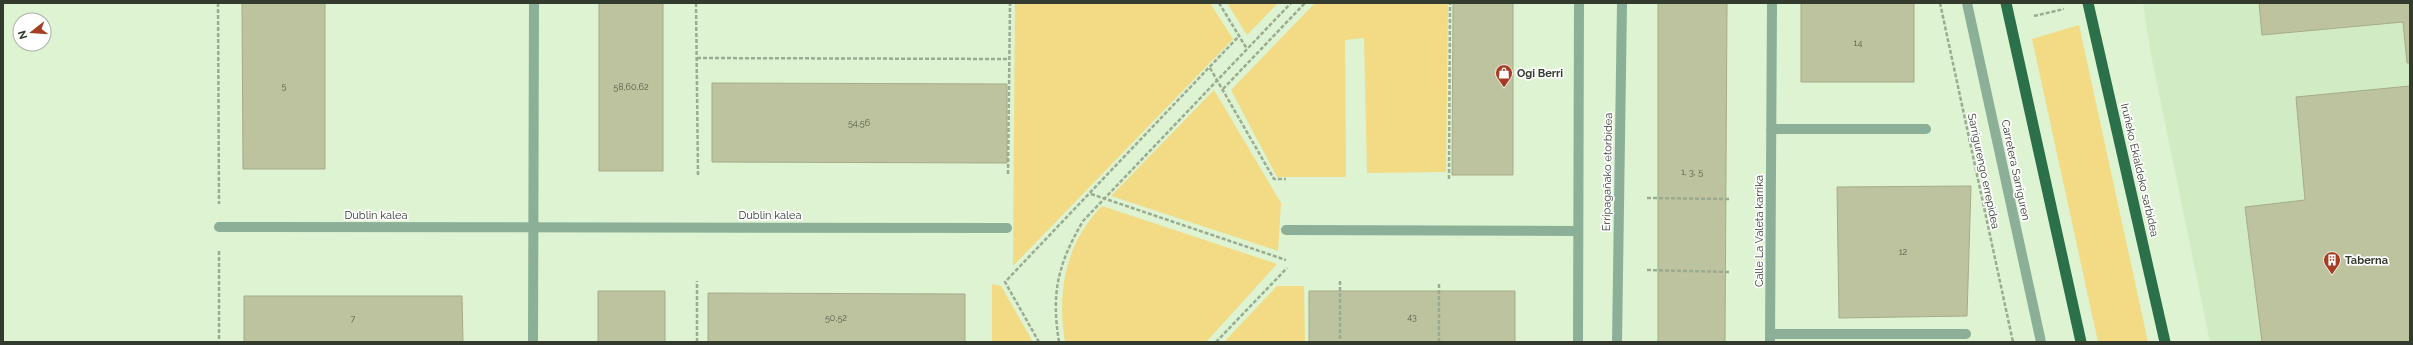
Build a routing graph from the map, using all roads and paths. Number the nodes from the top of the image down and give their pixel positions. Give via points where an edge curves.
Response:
1 (218, 3) edge
2 (534, 3) edge
3 (696, 3) edge
4 (1010, 3) edge
5 (1219, 3) edge
6 (1291, 3) edge
7 (1305, 3) edge
8 (1450, 3) edge
9 (1579, 3) edge
10 (1622, 3) edge
11 (1772, 3) edge
12 (1940, 3) edge
13 (1967, 3) edge
14 (2006, 3) edge
15 (2088, 3) edge
16 (1239, 36) junction
17 (1248, 49) junction
18 (697, 58) junction
19 (1009, 60) junction
20 (1210, 68) junction
21 (1217, 81) junction
22 (1222, 89) junction
23 (1771, 129) junction
24 (1926, 129) dead end
25 (1008, 174) dead end
26 (698, 176) dead end
27 (1286, 179) dead end
28 (1449, 179) dead end
29 (1091, 194) junction
30 (1647, 198) dead end
31 (1103, 199) junction
32 (1729, 199) dead end
33 (533, 226) junction
34 (219, 227) junction
35 (1007, 228) dead end
36 (1286, 230) dead end
37 (1578, 231) junction
38 (1286, 260) dead end
39 (1286, 268) dead end
40 (1647, 270) dead end
41 (1729, 272) dead end
42 (697, 281) dead end
43 (1340, 281) dead end
44 (1439, 282) dead end
45 (1966, 334) dead end
46 (1770, 338) edge
47 (219, 342) edge
48 (534, 342) edge
49 (697, 342) edge
50 (1039, 342) edge
51 (1059, 342) edge
52 (1216, 342) edge
53 (1340, 342) edge
54 (1439, 342) edge
55 (1578, 342) edge
56 (1617, 342) edge
57 (2013, 342) edge
58 (2041, 342) edge
59 (2081, 342) edge
60 (2165, 342) edge

1 - 34 path
2 - 33 street
3 - 18 path
4 - 19 path
5 - 16 path
6 - 17 path
7 - 22 path
8 - 28 path
9 - 37 street
10 - 56 street, Erripagañako etorbidea
11 - 23 street, Calle La Valeta karrika
12 - 57 path, Sarrigurengo errepidea
13 - 58 street, Carretera Sarriguren
14 - 59 highway
15 - 60 highway, Iruñeko Ekialdeko sarbidea
16 - 17 path
16 - 20 path
17 - 21 path
18 - 19 path
18 - 26 path
19 - 25 path
20 - 21 path
20 - 29 path
21 - 22 path
21 - 31 path
22 - 27 path via 1274,179
23 - 24 street
23 - 46 street, Calle La Valeta karrika
29 - 31 path
29 - 50 path via 1005,282
30 - 32 path
31 - 38 path
31 - 51 path via 1083,221 1071,243 1057,281 1054,315
33 - 34 street, Dublin kalea
33 - 35 street, Dublin kalea
33 - 48 street
34 - 47 path
36 - 37 street
37 - 55 street
39 - 52 path
40 - 41 path
42 - 49 path
43 - 53 path
44 - 54 path
45 - 46 street, Calle La Valeta karrika

